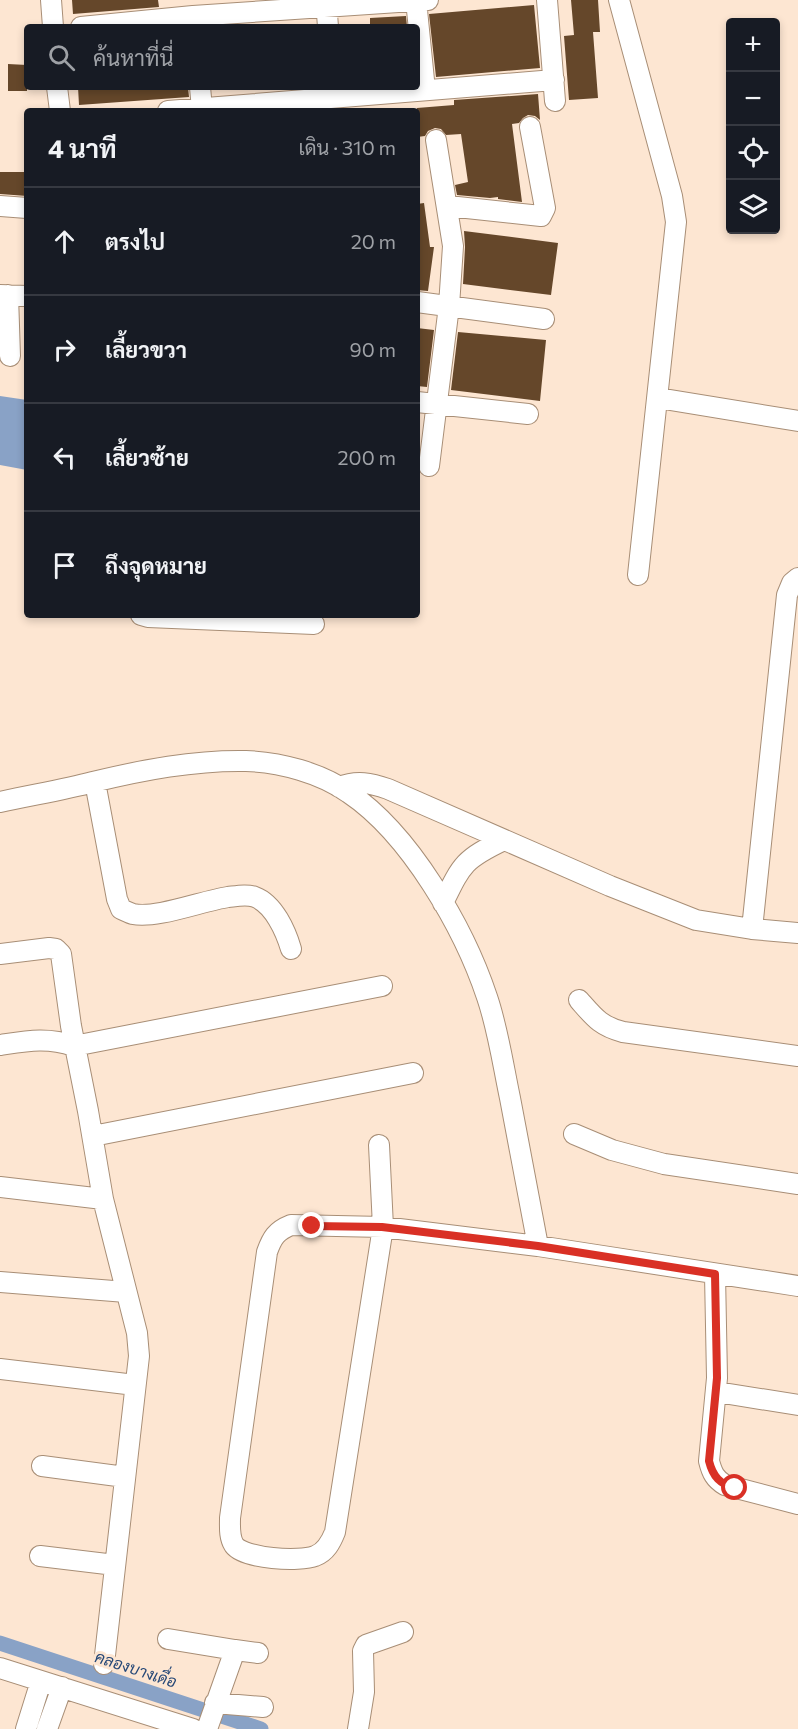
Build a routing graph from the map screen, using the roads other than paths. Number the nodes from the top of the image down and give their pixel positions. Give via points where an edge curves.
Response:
1 (51, 0) edge
2 (420, 0) edge
3 (547, 0) edge
4 (619, 0) edge
5 (327, 12) edge
6 (193, 14) edge
7 (53, 24) edge
8 (107, 24) edge
9 (555, 80) junction
10 (57, 90) edge
11 (200, 90) edge
12 (425, 90) junction
13 (334, 92) edge
14 (555, 101) dead end
15 (60, 108) edge
16 (202, 108) edge
17 (210, 108) edge
18 (530, 127) dead end
19 (436, 140) dead end
20 (0, 206) edge
21 (448, 206) junction
22 (24, 208) edge
23 (12, 295) edge
24 (420, 302) edge
25 (449, 306) junction
26 (544, 319) dead end
27 (10, 356) dead end
28 (658, 398) junction
29 (427, 403) edge
30 (528, 414) dead end
31 (798, 421) edge
32 (429, 466) dead end
33 (638, 575) dead end
34 (798, 578) edge
35 (238, 618) edge
36 (314, 624) dead end
37 (95, 782) junction
38 (339, 787) junction
39 (0, 802) edge
40 (504, 840) junction
41 (443, 903) junction
42 (752, 929) junction
43 (798, 933) edge
44 (291, 949) dead end
45 (0, 954) edge
46 (382, 986) dead end
47 (579, 1000) dead end
48 (0, 1045) edge
49 (74, 1046) junction
50 (798, 1056) edge
51 (413, 1073) dead end
52 (574, 1134) dead end
53 (93, 1136) junction
54 (379, 1145) dead end
55 (798, 1184) edge
56 (0, 1187) edge
57 (103, 1199) junction
58 (382, 1227) junction
59 (538, 1246) junction
60 (715, 1274) junction
61 (0, 1282) edge
62 (798, 1286) edge
63 (126, 1292) junction
64 (0, 1369) edge
65 (135, 1385) junction
66 (717, 1392) junction
67 (798, 1405) edge
68 (42, 1466) dead end
69 (125, 1477) junction
70 (798, 1504) edge
71 (40, 1556) dead end
72 (115, 1565) junction
73 (403, 1632) dead end
74 (168, 1639) dead end
75 (235, 1650) junction
76 (258, 1653) dead end
77 (104, 1664) dead end
78 (0, 1668) edge
79 (41, 1681) junction
80 (62, 1688) junction
81 (263, 1707) dead end
82 (207, 1719) edge
83 (26, 1729) edge
84 (47, 1729) edge
85 (358, 1729) edge

1 - 7 street
2 - 5 street
2 - 12 street
3 - 9 street
4 - 28 street via 676,222
5 - 6 street
6 - 8 street
9 - 12 street
9 - 14 street
10 - 15 street
11 - 16 street
12 - 13 street
13 - 17 street
18 - 21 street via 544,208 540,216
19 - 21 street
20 - 22 street
21 - 25 street via 453,246
23 - 27 street
24 - 25 street
25 - 26 street
25 - 29 street
28 - 31 street
28 - 33 street
29 - 30 street
29 - 32 street
34 - 42 street via 787,596
35 - 36 street
37 - 38 street via 189,764 248,761 284,766
37 - 39 street
37 - 44 street via 121,909 150,915 211,900 256,897 278,919
38 - 40 street via 369,783 388,789
38 - 41 street via 370,810 411,854
40 - 41 street via 468,860
40 - 42 street via 696,920
41 - 59 street via 469,949 488,999
42 - 43 street
45 - 49 street via 49,948 59,951
46 - 49 street
47 - 50 street via 597,1020 623,1032
48 - 49 street via 48,1040
49 - 53 street
51 - 53 street
52 - 55 street via 612,1150 664,1164
53 - 57 street
54 - 58 street
56 - 57 street
57 - 63 street
58 - 58 street via 335,1532 328,1546 315,1556 253,1556 236,1548 230,1538 230,1518 272,1238 291,1226
58 - 59 street
59 - 60 street
60 - 62 street
60 - 66 street
61 - 63 street
63 - 65 street via 137,1333
64 - 65 street
65 - 69 street
66 - 67 street
66 - 70 street via 709,1461 718,1481
68 - 69 street
69 - 72 street
71 - 72 street
72 - 77 street
73 - 85 street via 366,1645 363,1651 364,1692
74 - 75 street
75 - 76 street
75 - 82 street
78 - 79 street
79 - 80 street
79 - 83 street
80 - 82 street
80 - 84 street
81 - 82 street

